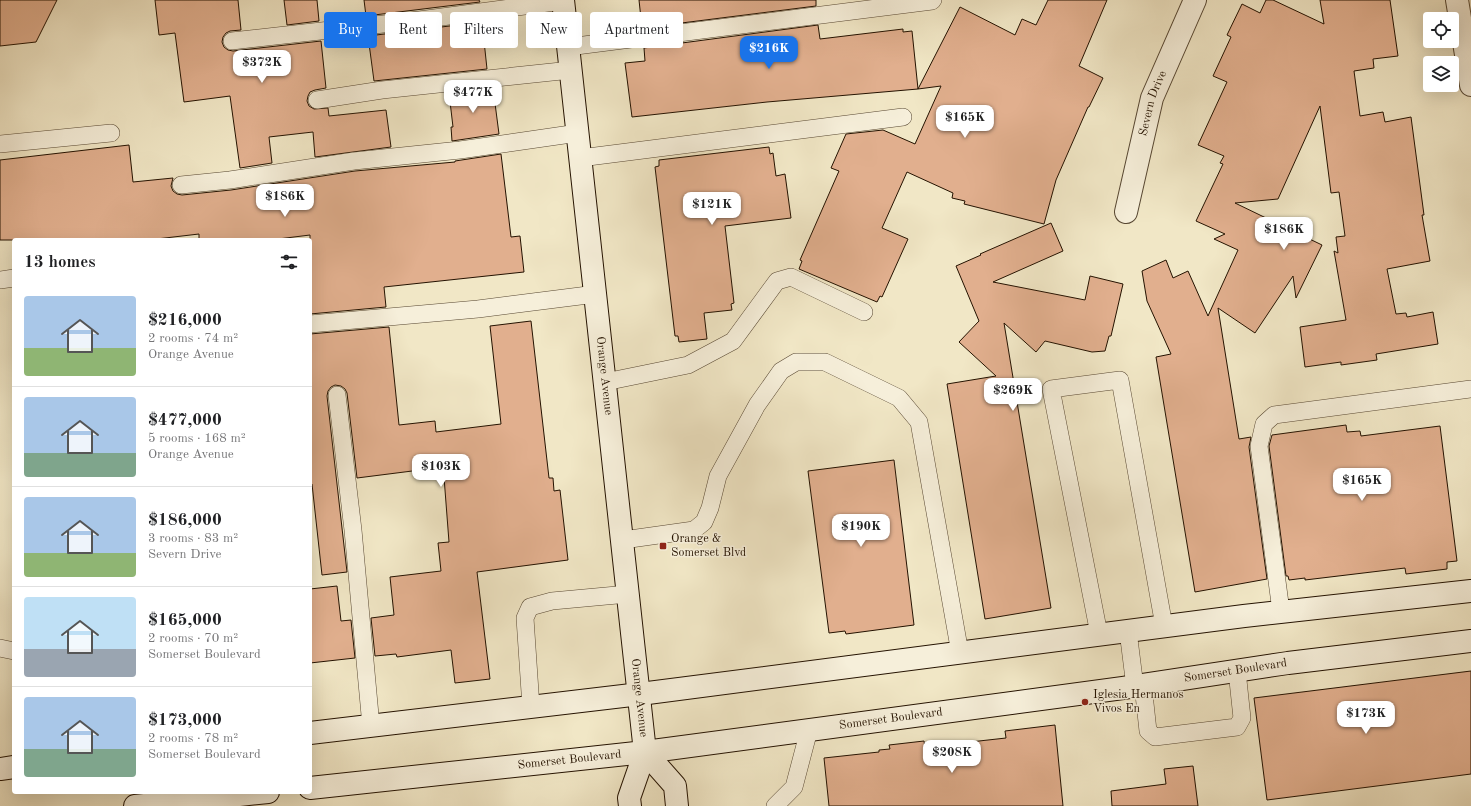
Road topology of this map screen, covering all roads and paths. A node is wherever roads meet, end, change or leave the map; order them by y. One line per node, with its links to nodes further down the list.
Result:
1 (933, 0): 7 (lane)
2 (1195, 0): 18 (main road, Severn Drive)
3 (1457, 0): 10 (main road)
4 (563, 1): 5 (main road, Orange Avenue); 6 (lane)
5 (564, 12)
6 (232, 41)
7 (582, 45)
8 (568, 48): 9 (main road, Orange Avenue)
9 (571, 70): 11 (lane); 14 (main road, Orange Avenue)
10 (1471, 85)
11 (317, 100)
12 (903, 117): 16 (lane)
13 (111, 133): 15 (lane)
14 (578, 133): 16 (main road, Orange Avenue); 17 (lane)
15 (0, 144)
16 (580, 158): 21 (main road, Orange Avenue)
17 (181, 185)
18 (1126, 212)
19 (12, 278): 20 (lane)
20 (0, 280)
21 (596, 294): 23 (lane); 24 (main road, Orange Avenue)
22 (864, 312): 24 (lane)
23 (312, 324)
24 (605, 382): 27 (main road, Orange Avenue)
25 (1471, 389): 30 (lane)
26 (337, 395): 42 (lane)
27 (623, 540): 29 (main road, Orange Avenue); 37 (lane)
28 (1471, 591): 30 (main road)
29 (628, 594): 40 (main road, Orange Avenue); 41 (lane)
30 (1281, 611): 31 (main road)
31 (1164, 626): 32 (main road); 33 (lane)
32 (1128, 631): 33 (main road); 39 (lane)
33 (1099, 634): 37 (main road)
34 (1471, 641): 38 (main road, Somerset Boulevard)
35 (0, 648): 36 (lane)
36 (12, 651)
37 (960, 653): 40 (main road)
38 (1237, 671): 39 (main road, Somerset Boulevard); 39 (lane)
39 (1139, 686): 43 (main road, Somerset Boulevard)
40 (640, 694): 41 (main road); 45 (main road, Orange Avenue)
41 (531, 707): 42 (main road)
42 (371, 726): 44 (main road)
43 (809, 730): 45 (main road, Somerset Boulevard); 53 (lane)
44 (312, 733)
45 (645, 752): 48 (main road, Somerset Boulevard); 51 (main road, Orange Avenue); 52 (main road, Orange Avenue)
46 (12, 767): 47 (main road)
47 (0, 769)
48 (312, 788)
49 (249, 794): 50 (main road)
50 (135, 806)
51 (630, 806)
52 (677, 806)
53 (775, 806)

